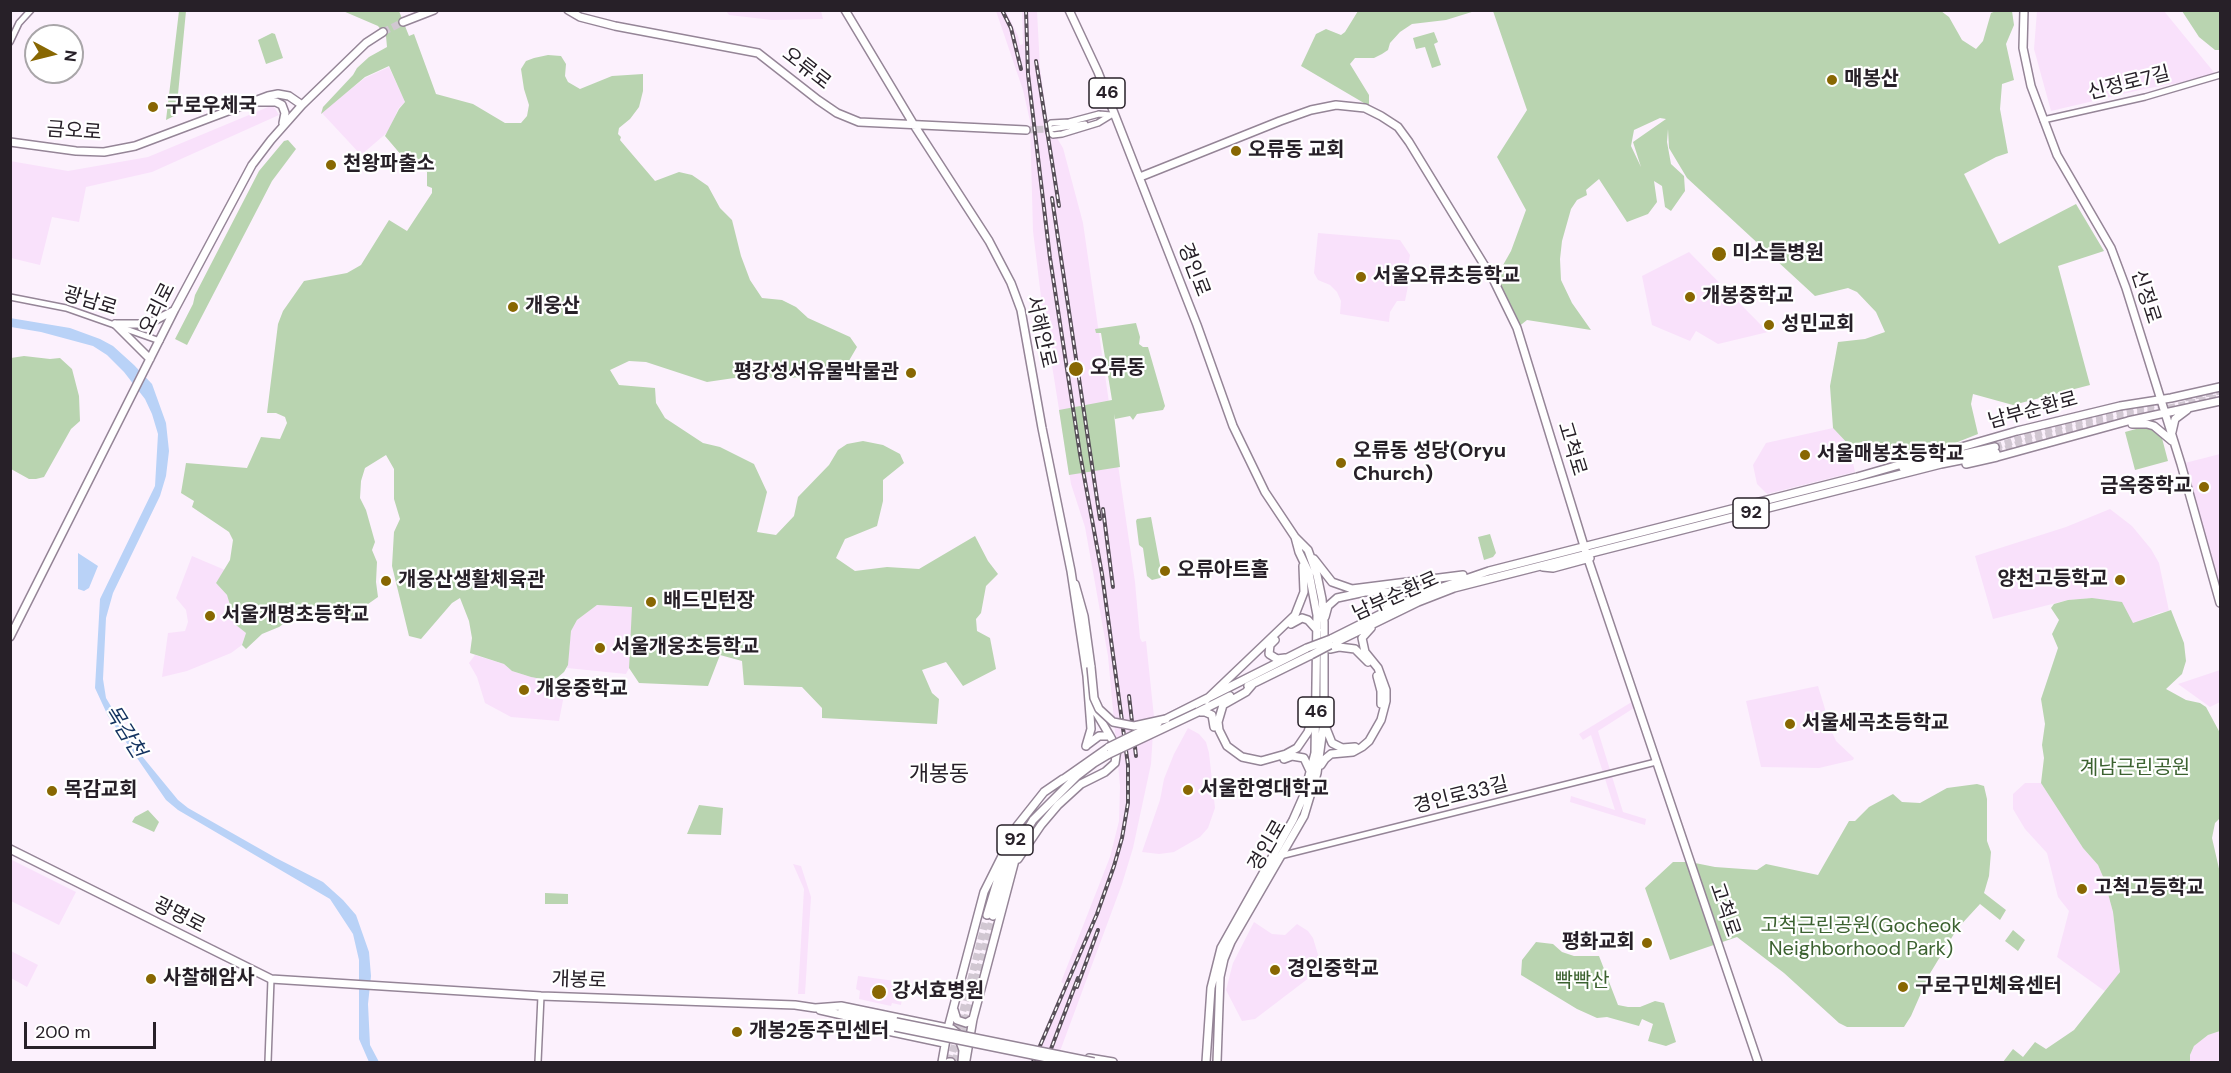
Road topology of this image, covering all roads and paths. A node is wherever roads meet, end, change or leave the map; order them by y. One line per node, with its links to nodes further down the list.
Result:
1 (31, 10): 9 (street)
2 (434, 10): 7 (main road)
3 (568, 10): 15 (main road, 오류로)
4 (845, 10): 15 (main road, 서해안로)
5 (1069, 10): 13 (main road, 경인로 / 46)
6 (2024, 10): 14 (main road, 신정로)
7 (403, 22)
8 (383, 32): 12 (main road, 오리로)
9 (10, 42)
10 (2220, 75): 14 (street, 신정로7길)
11 (252, 101): 12 (main road, 금오로); 16 (main road); 19 (main road, 금오로)
12 (302, 105): 16 (main road, 오리로)
13 (1113, 115): 13 (street); 17 (street); 20 (main road, 경인로 / 46)
14 (2043, 120): 27 (main road, 신정로)
15 (914, 124): 18 (main road, 오류로); 42 (main road, 서해안로)
16 (280, 128): 22 (main road, 오리로)
17 (1051, 129)
18 (1026, 130)
19 (10, 142)
20 (1140, 177): 38 (main road, 경인로 / 46); 40 (main road, 고척로)
21 (10, 297): 23 (street, 광남로)
22 (175, 309): 23 (main road); 24 (main road, 오리로)
23 (115, 324): 24 (street, 광남로); 25 (main road)
24 (160, 341): 25 (main road, 오리로)
25 (150, 359): 48 (main road, 오리로)
26 (2220, 387): 27 (main road, 남부순환로)
27 (2160, 400): 29 (main road, 남부순환로); 31 (main road, 신정로)
28 (2220, 401): 30 (main road, 남부순환로)
29 (2126, 405): 32 (main road); 37 (main road, 남부순환로)
30 (2193, 407): 31 (main road, 남부순환로); 34 (main road)
31 (2164, 413): 32 (main road, 남부순환로); 34 (main road, 신정로)
32 (2128, 421): 33 (main road, 남부순환로)
33 (2115, 426): 35 (main road); 36 (main road, 남부순환로)
34 (2172, 434): 35 (main road, 신정로)
35 (2174, 443): 44 (main road, 신정로)
36 (1916, 472): 37 (main road, 남부순환로 / 92); 40 (main road, 남부순환로 / 92)
37 (1857, 477): 40 (main road, 남부순환로 / 92)
38 (1295, 537): 39 (main road, 경인로 / 46); 41 (main road, 경인로 / 46)
39 (1308, 550): 43 (main road); 46 (main road, 경인로 / 46)
40 (1586, 553): 43 (main road, 남부순환로 / 92); 45 (main road, 남부순환로 / 92); 63 (main road, 고척로)
41 (1303, 559): 47 (main road, 경인로 / 46); 53 (main road)
42 (1071, 571): 54 (main road, 서해안로); 57 (main road, bridge)
43 (1489, 571): 45 (main road, 남부순환로 / 92)
44 (2220, 603)
45 (1384, 615): 46 (main road); 49 (main road, 남부순환로 / 92); 64 (main road)
46 (1324, 622): 58 (main road, 경인로 / 46)
47 (1317, 630): 51 (main road); 55 (main road, 경인로 / 46)
48 (10, 637)
49 (1330, 644): 50 (main road, 남부순환로 / 92, bridge); 58 (main road)
50 (1309, 652): 51 (main road, 남부순환로 / 92); 52 (main road, 남부순환로 / 92)
51 (1291, 657): 53 (main road, 남부순환로 / 92)
52 (1252, 685): 55 (main road); 56 (main road, 남부순환로 / 92)
53 (1206, 700): 56 (main road, 남부순환로 / 92)
54 (1090, 702): 59 (main road); 60 (main road, 서해안로)
55 (1316, 704): 64 (main road, 경인로 / 46)
56 (1197, 708): 57 (main road, 남부순환로 / 92); 62 (main road, 남부순환로 / 92, bridge); 64 (main road)
57 (1166, 719): 62 (main road, 남부순환로 / 92, bridge)
58 (1323, 721): 64 (main road, 경인로 / 46)
59 (1104, 725): 60 (main road); 61 (main road)
60 (1091, 729): 61 (main road, 서해안로)
61 (1110, 736): 70 (main road)
62 (1109, 751): 65 (main road, 남부순환로 / 92); 66 (main road, 남부순환로 / 92)
63 (1656, 762): 68 (street, 경인로33길); 91 (main road, 고척로)
64 (1314, 773): 68 (main road, 경인로 / 46); 69 (main road, 경인로 / 46)
65 (1063, 779): 66 (main road, 남부순환로 / 92); 74 (main road)
66 (1020, 841): 70 (main road)
67 (10, 849): 71 (main road, 광명로)
68 (1282, 856): 69 (street, 경인로33길); 90 (main road, 경인로 / 46)
69 (1272, 858): 89 (main road, 경인로 / 46)
70 (1011, 878): 76 (main road)
71 (271, 979): 72 (main road, 광명로); 81 (street)
72 (343, 985): 73 (main road, 개봉로)
73 (541, 996): 75 (main road, 개봉로); 82 (street)
74 (954, 1004): 76 (main road); 79 (main road)
75 (815, 1008): 77 (main road); 78 (main road, 개봉로); 79 (main road)
76 (973, 1019): 84 (main road)
77 (848, 1020): 78 (main road, 개봉로); 80 (main road)
78 (895, 1025): 85 (main road, 개봉로, bridge); 87 (main road, 개봉로, bridge)
79 (948, 1028): 80 (main road); 84 (main road)
80 (944, 1043): 83 (main road)
81 (268, 1062)
82 (538, 1062)
83 (942, 1062)
84 (964, 1062)
85 (1067, 1062)
86 (1073, 1062): 88 (main road)
87 (1094, 1062)
88 (1113, 1062)
89 (1206, 1062)
90 (1217, 1062)
91 (1758, 1062)

